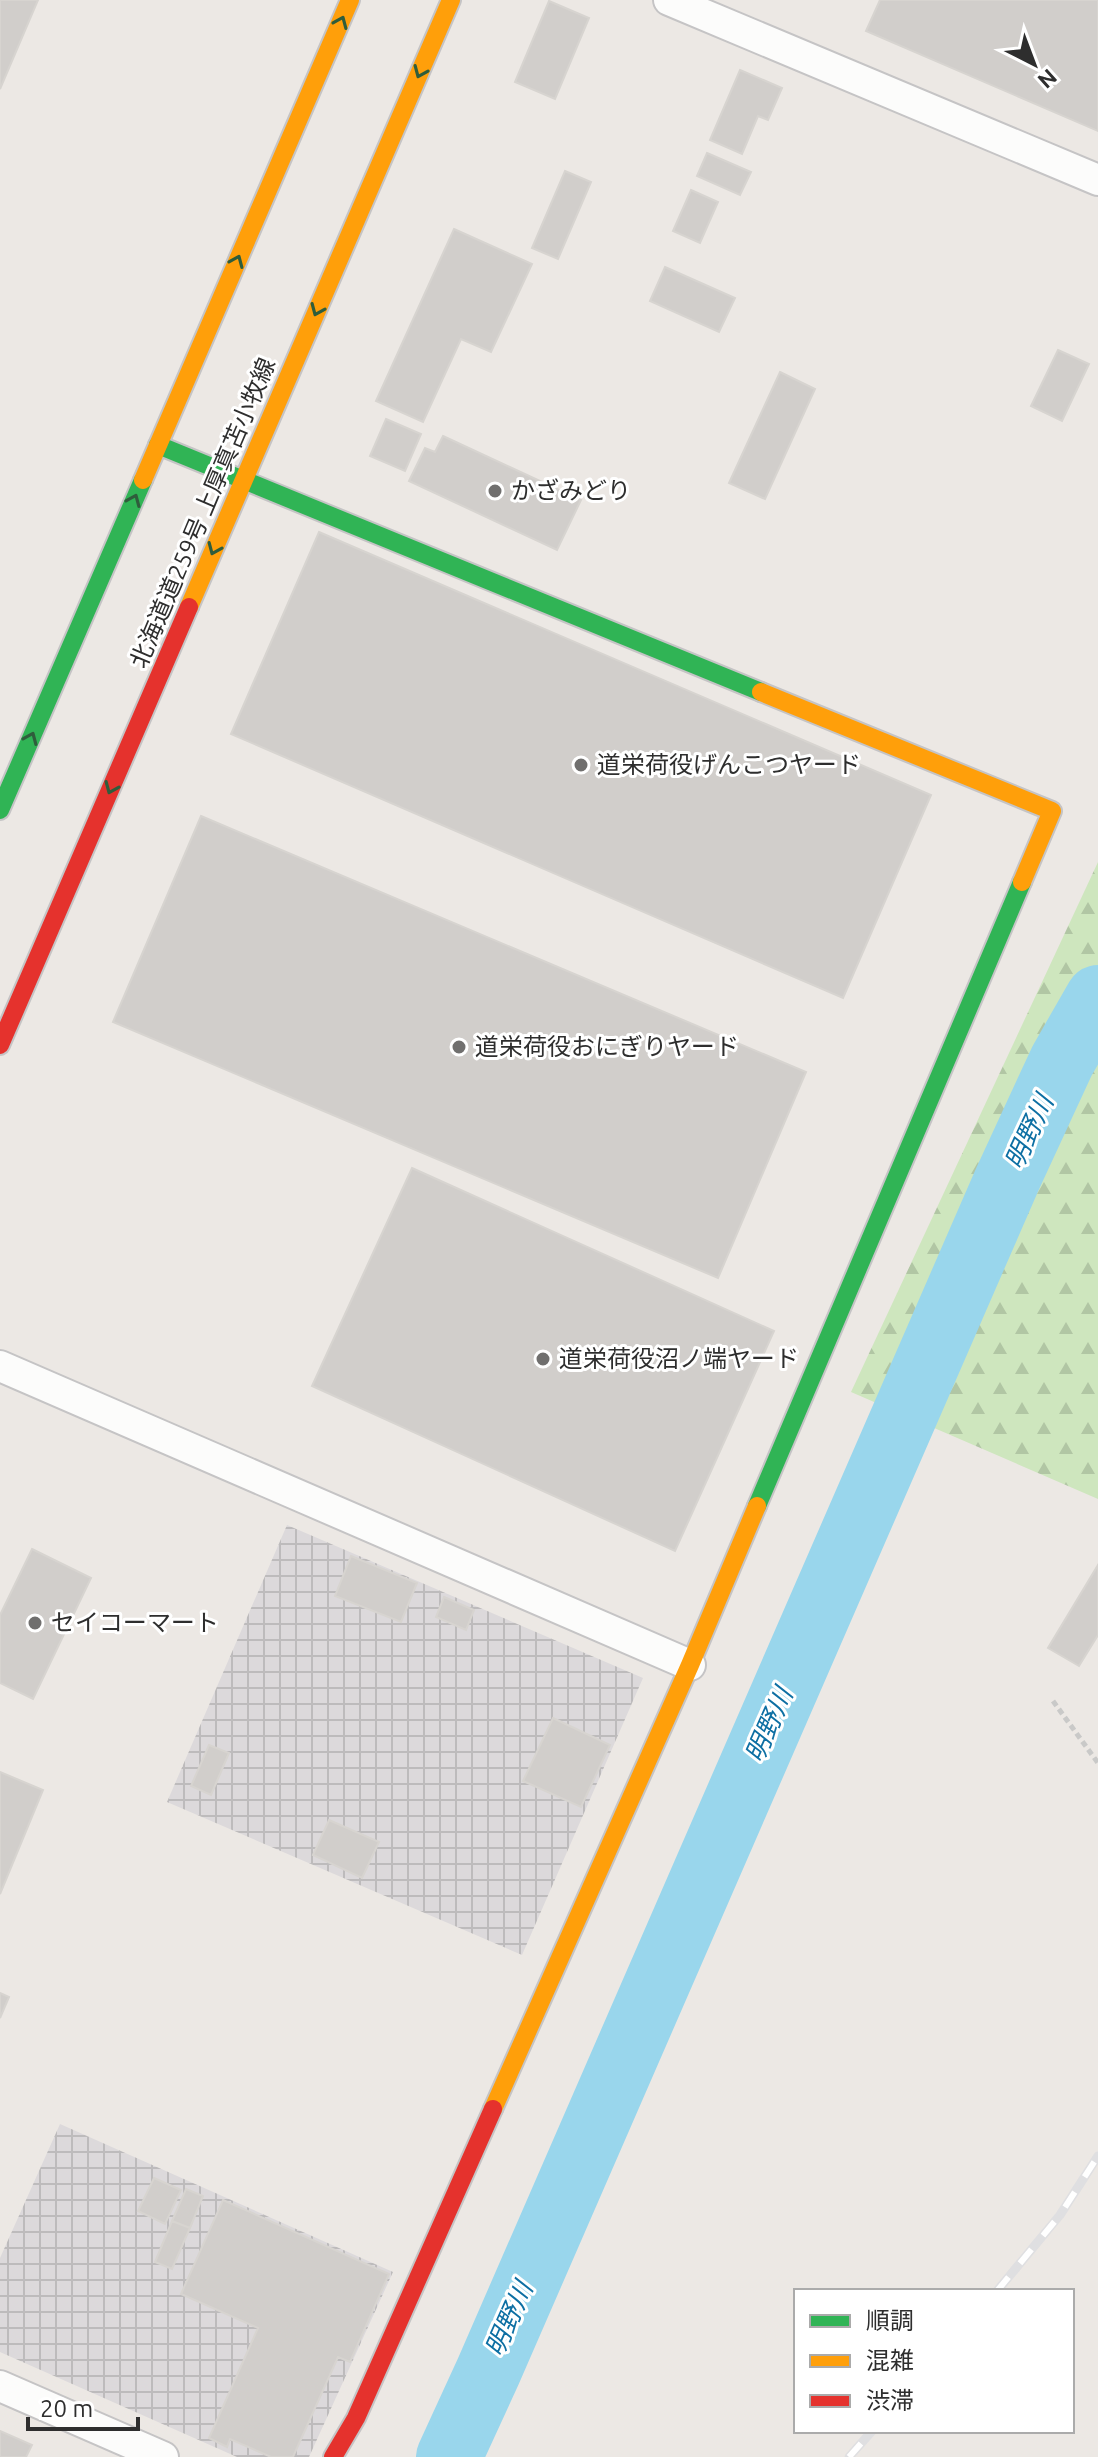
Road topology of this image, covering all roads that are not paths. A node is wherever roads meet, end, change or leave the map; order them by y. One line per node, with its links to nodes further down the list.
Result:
1 (350, 0): 5 (street, one-way to 1)
2 (451, 0): 6 (street, 北海道道259号 上厚真苫小牧線, one-way to 6)
3 (669, 0): 4 (street)
4 (1098, 180)
5 (158, 445): 6 (street); 7 (street, one-way to 5)
6 (243, 480): 8 (street, 北海道道259号 上厚真苫小牧線, one-way to 8); 10 (street)
7 (0, 810)
8 (0, 1045)
9 (0, 1366): 10 (street)
10 (690, 1665): 13 (street)
11 (0, 2386): 12 (street)
12 (163, 2457)
13 (333, 2457)

